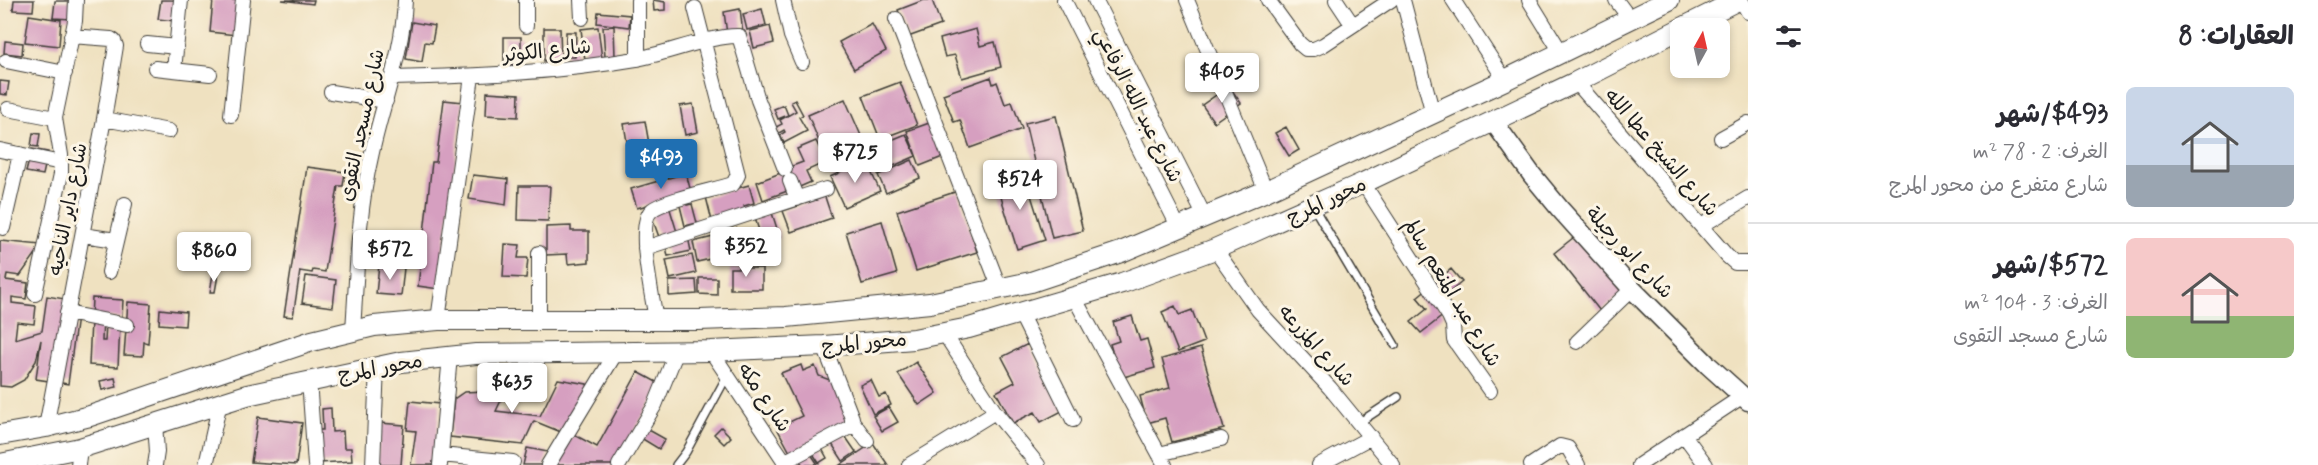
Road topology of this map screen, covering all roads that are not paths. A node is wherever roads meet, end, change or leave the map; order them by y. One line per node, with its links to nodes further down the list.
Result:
1 (76, 0): 30 (street)
2 (181, 0): 33 (street)
3 (243, 0): 50 (street)
4 (405, 0): 43 (street, شارع مسجد التقوى)
5 (526, 0): 28 (street)
6 (580, 0): 23 (street)
7 (638, 0): 35 (street)
8 (783, 0): 37 (street)
9 (1064, 0): 57 (street, شارع عبد الله الرفاعي)
10 (1095, 0): 53 (street, شارع عبد الله الرفاعي)
11 (1187, 0): 64 (street)
12 (1269, 0): 27 (street)
13 (1336, 0): 27 (street)
14 (1391, 0): 27 (street)
15 (1403, 0): 49 (street)
16 (1453, 0): 44 (street)
17 (1529, 0): 34 (street)
18 (1616, 0): 26 (street)
19 (1669, 0): 26 (main road, محور المرج)
20 (1739, 0): 22 (street); 24 (main road, محور المرج)
21 (695, 8): 31 (street)
22 (1748, 12)
23 (582, 18)
24 (1703, 18)
25 (896, 19): 81 (street)
26 (1630, 19): 34 (main road, محور المرج)
27 (1352, 24)
28 (526, 27)
29 (1670, 35): 45 (main road, محور المرج)
30 (72, 36): 40 (street); 52 (street, شارع داير الناحيه)
31 (703, 42): 35 (street, شارع الكوثر); 66 (street, شارع الكوثر); 76 (street)
32 (147, 44): 33 (street)
33 (177, 47): 39 (street)
34 (1561, 52): 44 (main road, محور المرج)
35 (638, 59): 42 (street, شارع الكوثر)
36 (6, 61): 40 (street)
37 (802, 62)
38 (155, 68): 39 (street)
39 (174, 70): 41 (street)
40 (65, 73): 51 (street)
41 (210, 74)
42 (472, 76): 43 (street, شارع الكوثر); 87 (street)
43 (392, 78): 47 (street, شارع مسجد التقوى)
44 (1505, 80): 49 (main road, محور المرج)
45 (1576, 82): 54 (main road, محور المرج); 70 (street, شارع الشيخ عطا الله)
46 (331, 92): 47 (street)
47 (386, 101): 91 (street, شارع مسجد التقوى)
48 (9, 109): 51 (street)
49 (1433, 114): 64 (main road, محور المرج)
50 (231, 116)
51 (55, 118): 61 (street)
52 (104, 119): 56 (street); 74 (street, شارع داير الناحيه)
53 (1157, 121): 57 (street); 69 (street, شارع عبد الله الرفاعي)
54 (1494, 121): 62 (main road, محور المرج); 82 (street, شارع ابو رجيلة)
55 (1748, 123): 58 (street)
56 (169, 131)
57 (1132, 135): 72 (street, شارع عبد الله الرفاعي)
58 (1721, 138)
59 (0, 150): 60 (street)
60 (20, 154): 61 (street); 71 (street)
61 (61, 163): 83 (street)
62 (1363, 183): 68 (main road, محور المرج); 105 (street, شارع عبد المنعم سالم)
63 (826, 189): 66 (street)
64 (1266, 191): 69 (main road, محور المرج)
65 (1748, 198): 70 (street)
66 (797, 199): 76 (street)
67 (125, 204): 75 (street)
68 (1313, 206): 77 (main road, محور المرج); 94 (lane)
69 (1205, 217): 72 (main road, محور المرج)
70 (1701, 226): 79 (street, شارع الشيخ عطا الله)
71 (2, 227): 73 (street)
72 (1179, 228): 81 (main road, محور المرج)
73 (18, 231)
74 (83, 235): 75 (street); 85 (street, شارع داير الناحيه)
75 (116, 240): 80 (street)
76 (645, 248): 89 (street)
77 (1215, 249): 84 (main road, محور المرج); 113 (street, شارع المزرعه)
78 (539, 253): 88 (street)
79 (1748, 263)
80 (109, 272)
81 (1000, 289): 89 (main road, محور المرج)
82 (1632, 289): 93 (street); 107 (street, شارع ابو رجيلة)
83 (36, 294)
84 (1074, 297): 86 (main road, محور المرج); 122 (street)
85 (68, 313): 90 (street); 114 (street, شارع داير الناحيه)
86 (1020, 313): 92 (main road, محور المرج); 110 (street)
87 (438, 320): 88 (main road, محور المرج); 91 (main road, محور المرج)
88 (539, 320): 89 (main road, محور المرج)
89 (656, 320)
90 (127, 325)
91 (353, 330): 100 (main road, محور المرج)
92 (944, 333): 95 (main road, محور المرج); 109 (street)
93 (1576, 342)
94 (1395, 345)
95 (824, 346): 98 (main road, محور المرج); 111 (street)
96 (617, 351): 97 (main road, محور المرج); 99 (main road, محور المرج); 130 (street)
97 (677, 351): 98 (main road, محور المرج); 131 (street)
98 (711, 351): 102 (street, شارع مكه)
99 (450, 356): 101 (main road, محور المرج); 121 (street)
100 (266, 357): 104 (main road); 114 (main road, محور المرج)
101 (377, 366): 103 (main road, محور المرج); 129 (street)
102 (727, 376): 124 (street, شارع مكه); 132 (lane)
103 (309, 380): 104 (main road, محور المرج); 128 (street)
104 (273, 388): 108 (main road, محور المرج)
105 (1490, 391)
106 (1398, 397): 113 (lane)
107 (1746, 399): 116 (street)
108 (220, 402): 112 (main road, محور المرج); 127 (street)
109 (995, 412): 133 (street); 134 (street)
110 (1073, 420)
111 (853, 422): 119 (street); 124 (street)
112 (155, 423): 120 (main road, محور المرج); 126 (street)
113 (1360, 423): 117 (street, شارع المزرعه)
114 (46, 427): 115 (main road, محور المرج)
115 (0, 435)
116 (1684, 435): 139 (street); 140 (street)
117 (1371, 437): 135 (street); 136 (street, شارع المزرعه)
118 (1221, 439): 122 (street)
119 (867, 441)
120 (79, 457): 125 (main road, محور المرج)
121 (440, 460): 123 (street)
122 (1162, 460)
123 (513, 462)
124 (786, 463)
125 (0, 464)
126 (155, 465)
127 (206, 465)
128 (315, 465)
129 (374, 465)
130 (548, 465)
131 (619, 465)
132 (676, 465)
133 (909, 465)
134 (1038, 465)
135 (1318, 465)
136 (1393, 465)
137 (1531, 465): 138 (street)
138 (1578, 465)
139 (1639, 465)
140 (1706, 465)

